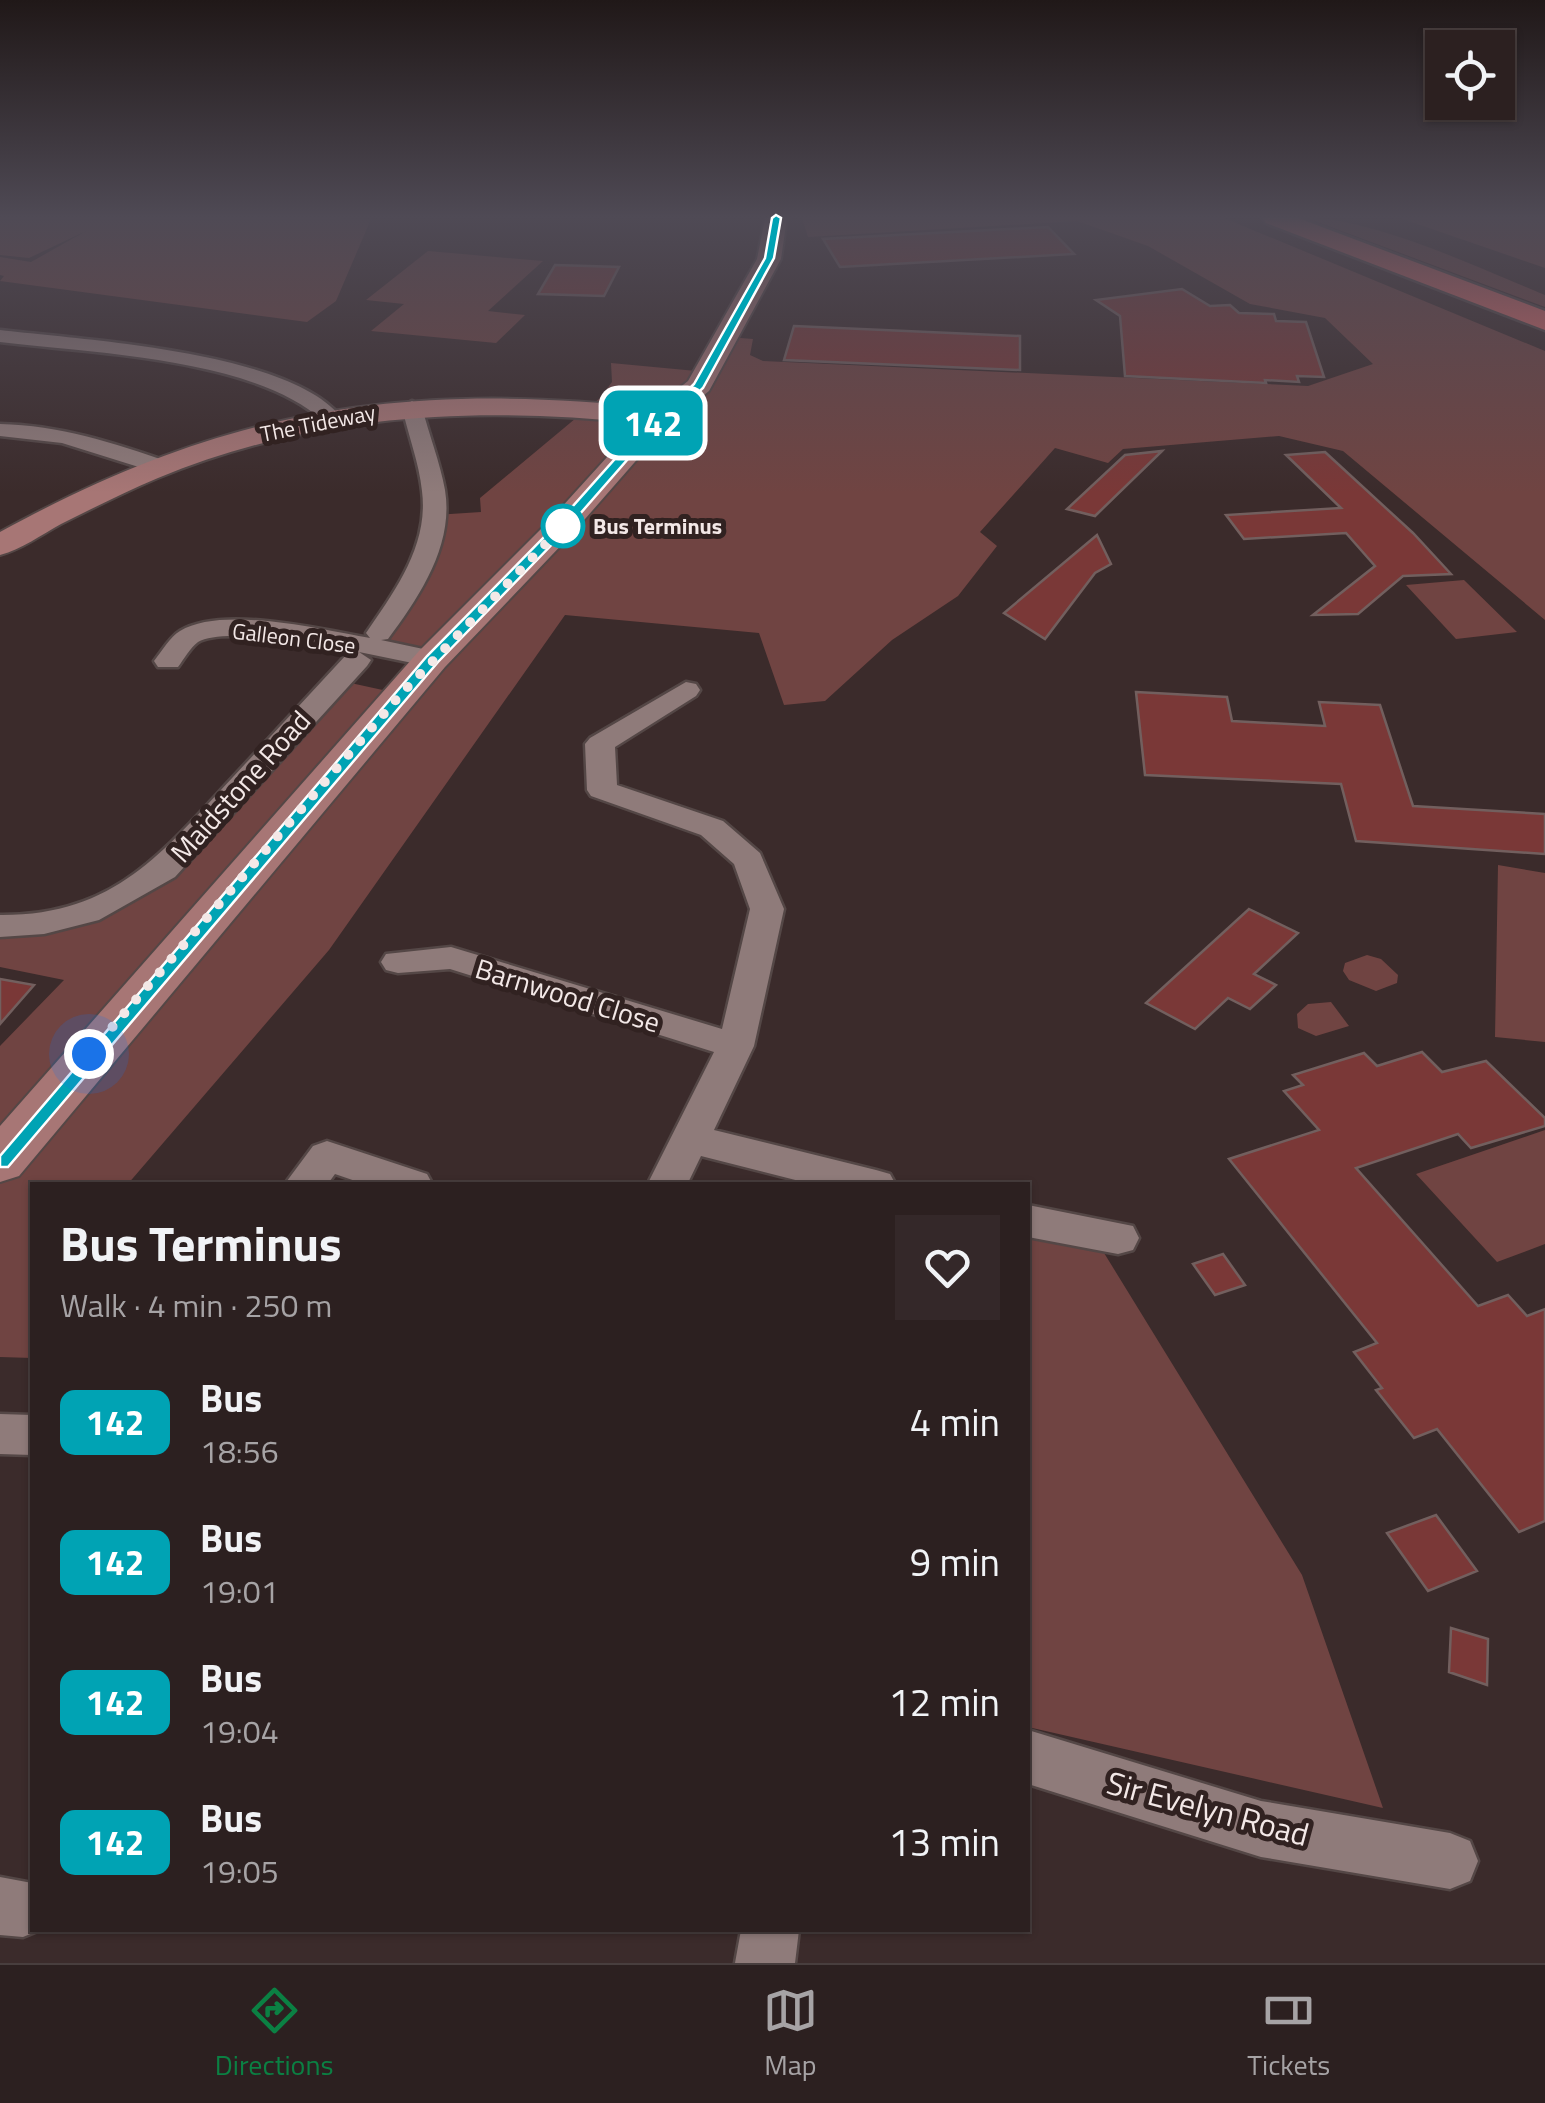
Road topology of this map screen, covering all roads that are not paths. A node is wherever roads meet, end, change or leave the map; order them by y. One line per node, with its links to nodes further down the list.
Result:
1 (741, 310): 7 (main road)
2 (1518, 310): 3 (highway)
3 (1545, 320)
4 (0, 336): 6 (street)
5 (412, 407): 6 (main road, The Tideway); 7 (main road, The Tideway); 11 (street)
6 (330, 417): 9 (main road, The Tideway)
7 (659, 417): 12 (main road)
8 (0, 430): 9 (street)
9 (161, 467): 10 (main road, The Tideway)
10 (0, 545)
11 (379, 633)
12 (432, 659): 14 (street, Galleon Close); 20 (main road)
13 (356, 660): 16 (street, Maidstone Road)
14 (168, 661)
15 (686, 690): 18 (street)
16 (0, 926)
17 (398, 962): 18 (street, Barnwood Close)
18 (736, 1046): 19 (street)
19 (691, 1139): 23 (street); 24 (street)
20 (0, 1162)
21 (306, 1182): 22 (street)
22 (404, 1182)
23 (669, 1182)
24 (864, 1182)
25 (1030, 1221): 26 (street)
26 (1118, 1238)
27 (0, 1434): 28 (street)
28 (30, 1434)
29 (1030, 1758): 30 (street, Sir Evelyn Road)
30 (1450, 1861)
31 (770, 1932): 32 (street)
32 (765, 1963)

